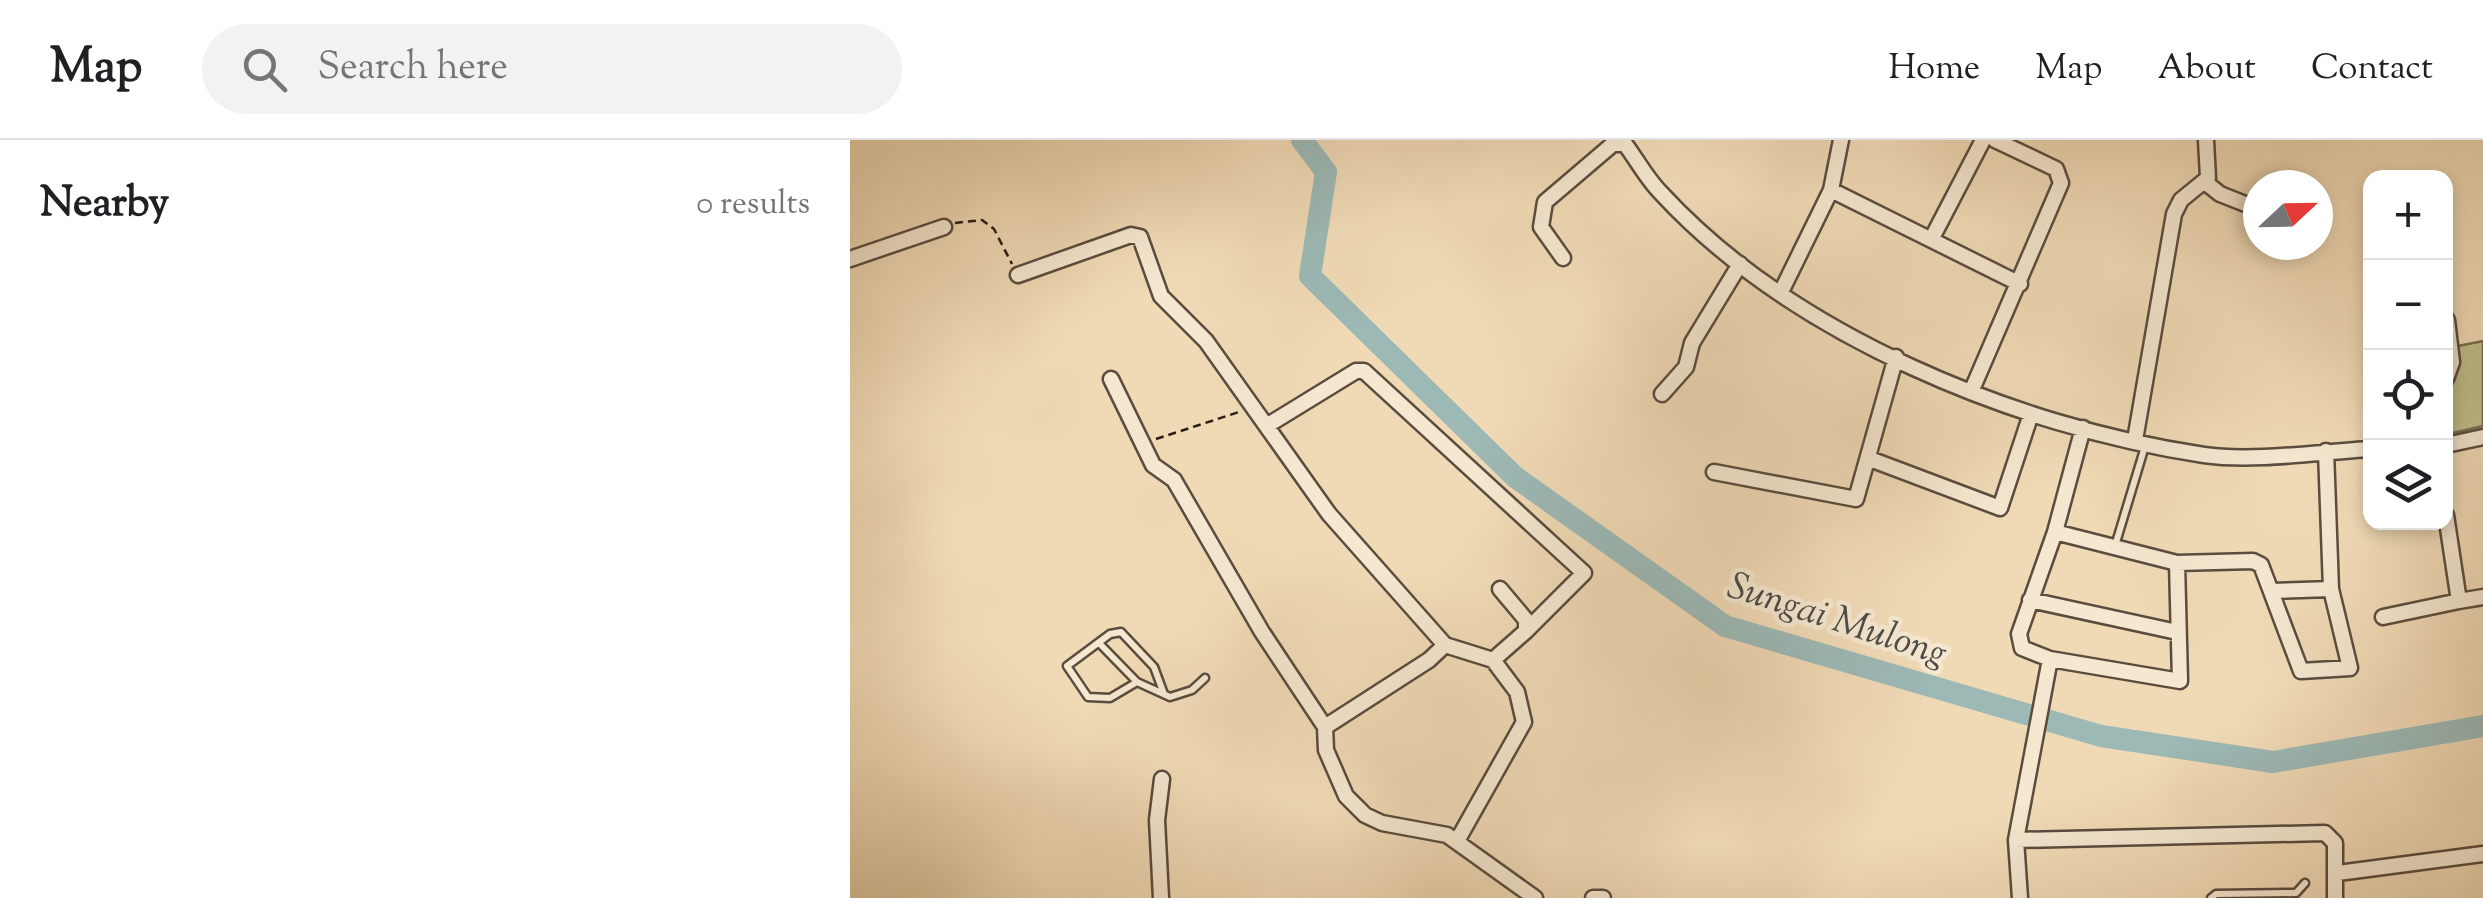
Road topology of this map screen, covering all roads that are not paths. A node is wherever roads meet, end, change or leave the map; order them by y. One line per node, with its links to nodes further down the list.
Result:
1 (1841, 140): 6 (street)
2 (1983, 140): 9 (street)
3 (1994, 140): 14 (street)
4 (2206, 140): 5 (street)
5 (2205, 182): 7 (street); 24 (street)
6 (1832, 190): 9 (street); 15 (street)
7 (2243, 203)
8 (944, 227): 10 (street)
9 (1932, 238): 14 (street)
10 (850, 258)
11 (1563, 258): 12 (street)
12 (1740, 264): 15 (street); 19 (street)
13 (1018, 276): 21 (street)
14 (2020, 284): 18 (street)
15 (1781, 292): 16 (street)
16 (1896, 358): 18 (street); 28 (street)
17 (1111, 379): 50 (street)
18 (1971, 392): 20 (street)
19 (1662, 394)
20 (2032, 414): 22 (street); 28 (street)
21 (1268, 425): 41 (street); 44 (street)
22 (2083, 428): 24 (street); 31 (street)
23 (2483, 437): 25 (street)
24 (2140, 441): 27 (street); 32 (lane)
25 (2453, 443)
26 (2363, 449): 27 (street)
27 (2326, 451): 35 (street)
28 (1870, 459): 29 (street)
29 (1714, 472)
30 (2448, 530): 39 (street)
31 (2055, 532): 32 (street); 38 (street)
32 (2115, 547): 33 (street)
33 (2177, 563): 36 (street); 42 (street)
34 (1500, 589): 41 (street)
35 (2330, 589): 36 (street); 36 (street)
36 (2271, 591)
37 (2483, 597): 39 (street)
38 (2030, 600): 42 (street); 46 (street)
39 (2459, 601): 40 (street)
40 (2383, 617)
41 (1526, 631): 45 (street)
42 (2177, 632): 46 (street)
43 (1099, 643): 48 (lane); 48 (lane); 49 (lane)
44 (1444, 645): 45 (street); 50 (street)
45 (1493, 660): 53 (street)
46 (2049, 665): 52 (street)
47 (1205, 678): 49 (lane)
48 (1137, 682): 49 (lane)
49 (1164, 694)
50 (1325, 726): 53 (street)
51 (1162, 780): 57 (street)
52 (2016, 840): 55 (street); 61 (street)
53 (1457, 841): 58 (street)
54 (2483, 854): 55 (street)
55 (2338, 873): 63 (street)
56 (2305, 883): 62 (lane)
57 (1161, 898)
58 (1536, 898)
59 (1593, 898): 60 (street)
60 (1603, 898)
61 (2020, 898)
62 (2211, 898)
63 (2335, 898)

